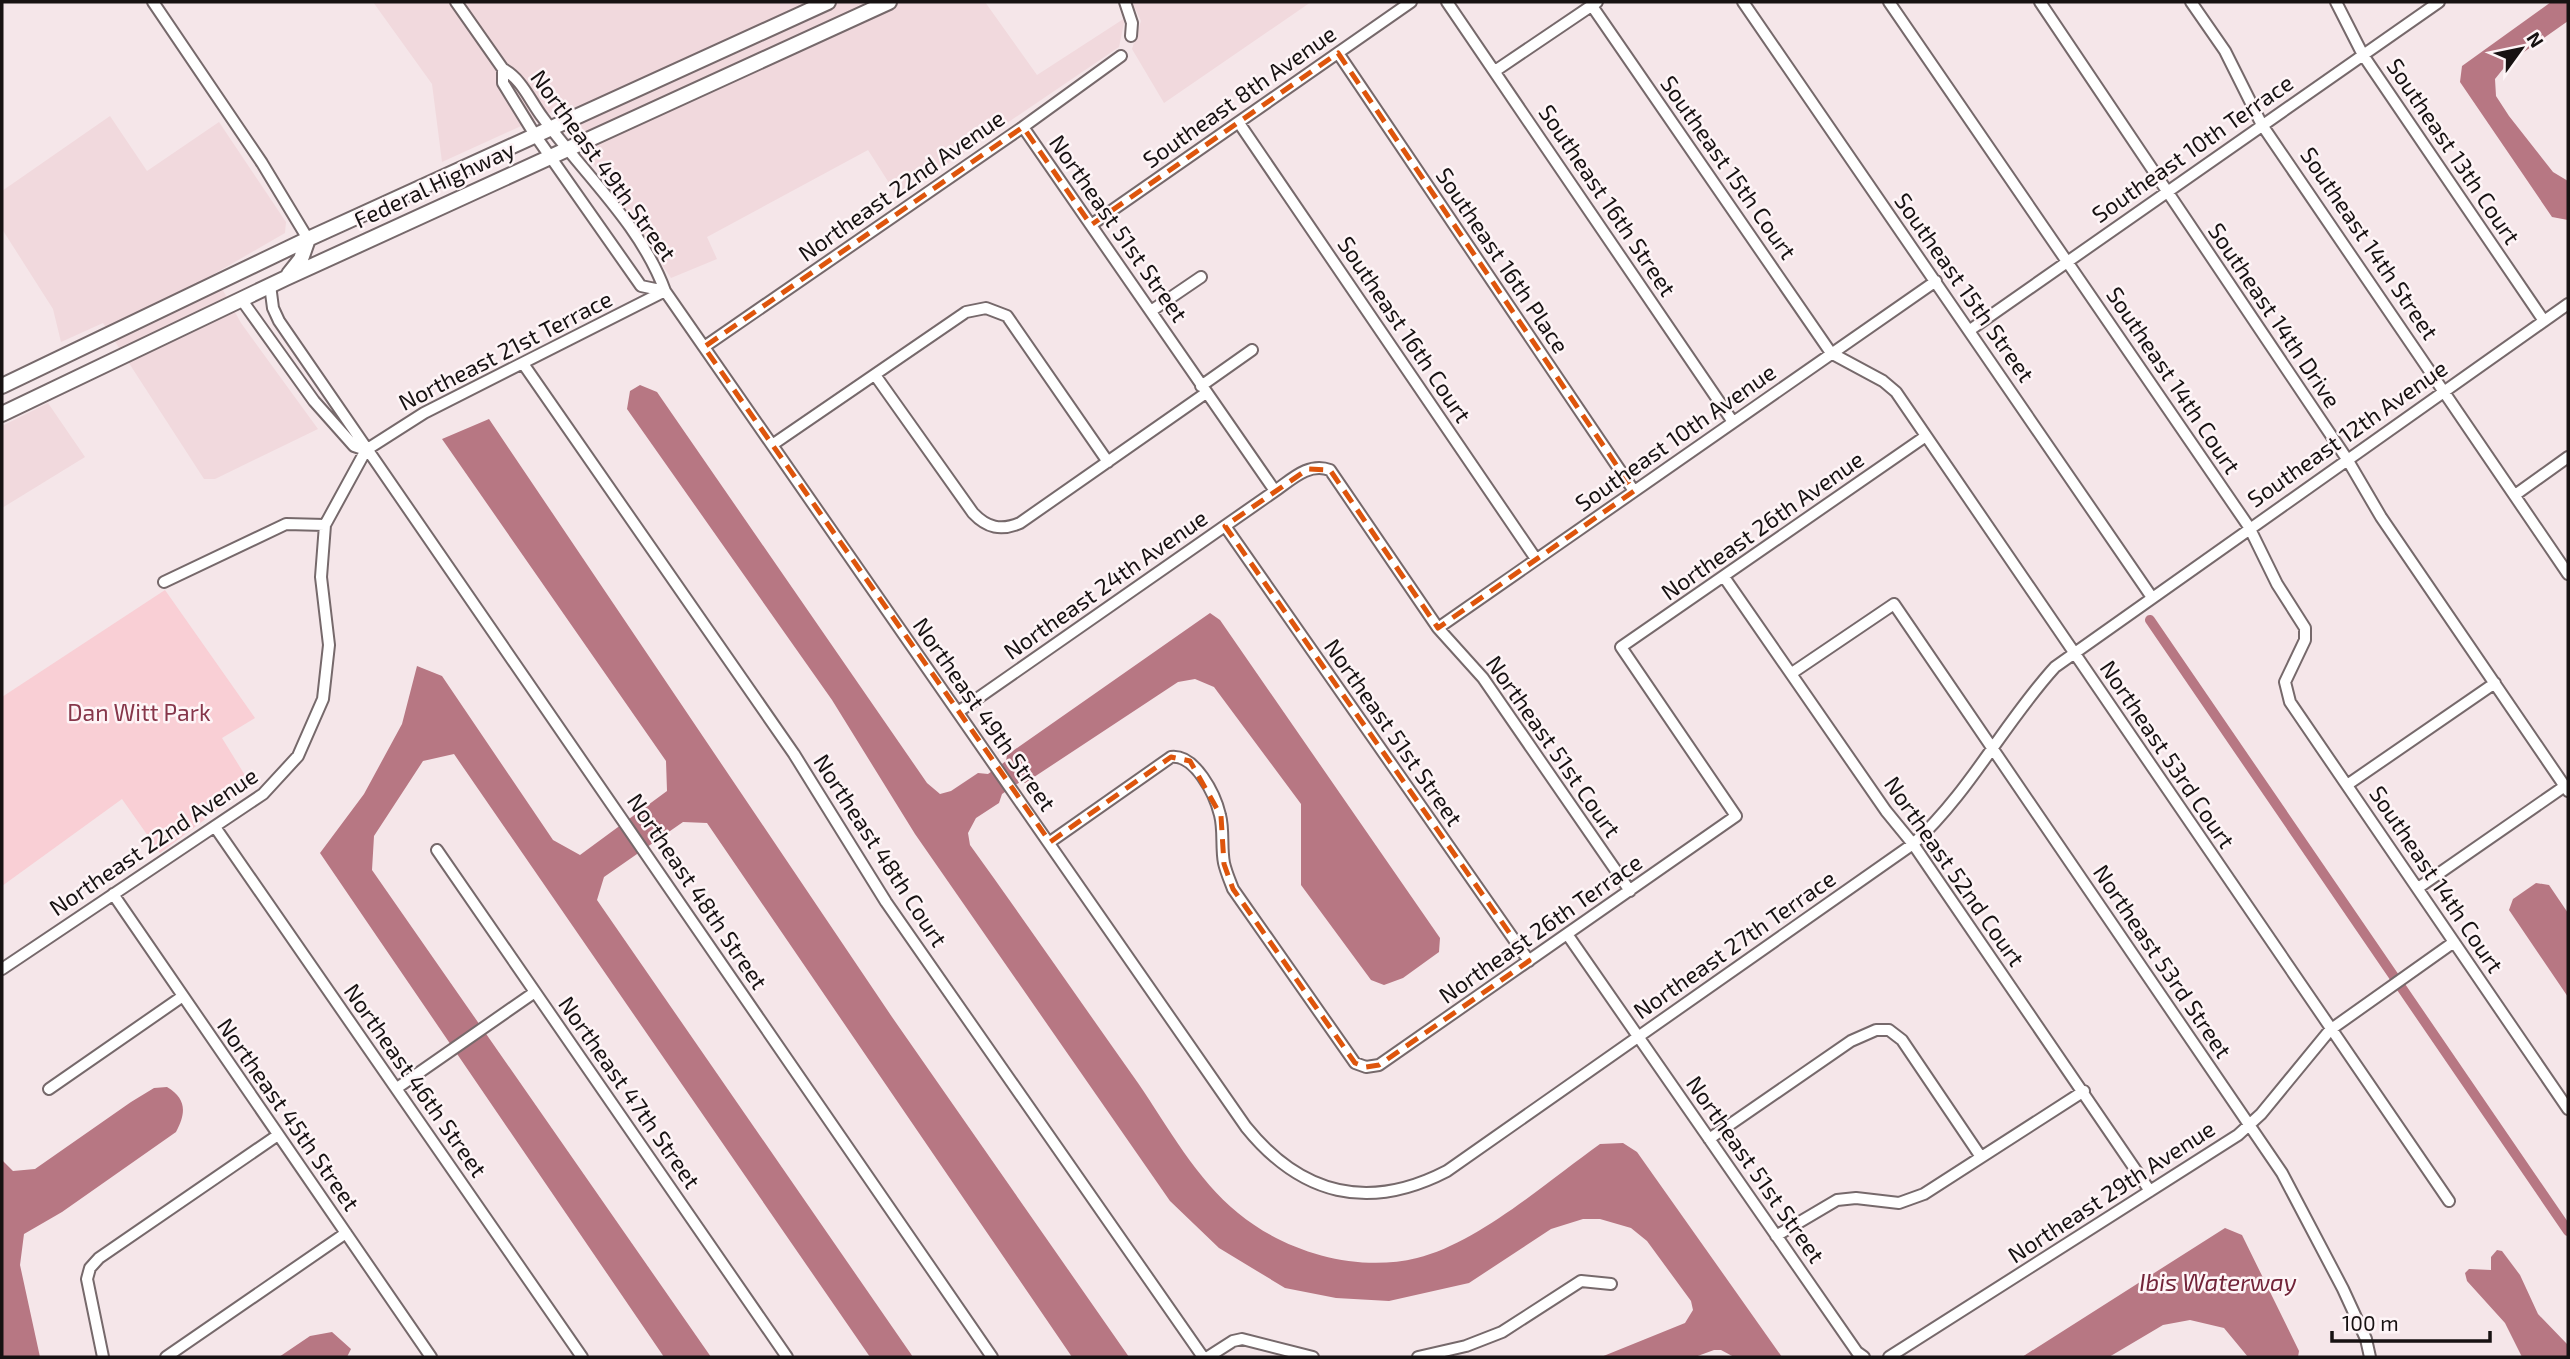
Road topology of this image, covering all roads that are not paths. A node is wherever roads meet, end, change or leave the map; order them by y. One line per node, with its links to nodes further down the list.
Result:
1 (456, 2): 21 (street, Northeast 49th Street)
2 (828, 2): 26 (main road, Federal Highway)
3 (873, 2): 16 (main road)
4 (889, 2): 16 (main road, Federal Highway)
5 (1125, 2): 17 (street)
6 (1411, 2): 18 (street, Southeast 8th Avenue)
7 (1447, 2): 22 (street, Southeast 16th Street)
8 (1743, 2): 36 (street, Southeast 15th Street)
9 (1889, 2): 33 (street, Southeast 14th Court)
10 (2040, 2): 30 (street, Southeast 14th Drive)
11 (2191, 2): 24 (street, Southeast 14th Street)
12 (2336, 2): 19 (street, Southeast 13th Court)
13 (2440, 2): 19 (street, Southeast 10th Terrace)
14 (158, 4): 32 (street)
15 (1594, 4): 22 (street); 46 (street, Southeast 15th Court)
16 (858, 16): 28 (main road, Federal Highway)
17 (1131, 36)
18 (1338, 53): 23 (street, Southeast 8th Avenue); 61 (street, Southeast 16th Place)
19 (2364, 55): 24 (street, Southeast 10th Terrace); 42 (street, Southeast 13th Court)
20 (1121, 56): 25 (street, Northeast 22nd Avenue)
21 (503, 69): 26 (street, Northeast 49th Street); 27 (street, Northeast 49th Street)
22 (1495, 71): 53 (street, Southeast 16th Street)
23 (1239, 123): 31 (street, Southeast 8th Avenue); 66 (street, Southeast 16th Court)
24 (2262, 125): 30 (street, Southeast 10th Terrace); 51 (street, Southeast 14th Street)
25 (1023, 127): 31 (street, Northeast 51st Street); 44 (street, Northeast 22nd Avenue)
26 (551, 128): 27 (main road, Federal Highway); 28 (street, Northeast 49th Street)
27 (535, 135): 29 (street, Northeast 49th Street); 32 (main road, Federal Highway)
28 (567, 148): 29 (main road, Federal Highway); 38 (street, Northeast 49th Street)
29 (549, 156): 35 (main road, Federal Highway); 38 (street, Northeast 49th Street)
30 (2166, 192): 33 (street, Southeast 10th Terrace); 58 (street, Southeast 14th Drive)
31 (1091, 225): 41 (street, Northeast 51st Street)
32 (308, 239): 35 (main road); 49 (main road, Federal Highway)
33 (2067, 262): 43 (street, Southeast 10th Terrace); 65 (street, Southeast 14th Court)
34 (1201, 277): 41 (street)
35 (286, 278): 37 (main road, Federal Highway)
36 (1936, 281): 43 (street, Southeast 15th Street); 46 (street, Southeast 10th Avenue)
37 (270, 285): 39 (main road, Federal Highway); 56 (street, Northeast 48th Street)
38 (665, 291): 44 (street, Northeast 49th Street); 47 (street, Northeast 21st Terrace)
39 (241, 299): 52 (main road, Federal Highway); 56 (street, Northeast 48th Street)
40 (2568, 304): 42 (street, Southeast 12th Avenue)
41 (1151, 311): 50 (street, Northeast 51st Street)
42 (2544, 321): 51 (street, Southeast 12th Avenue)
43 (1970, 330): 70 (street, Southeast 15th Street)
44 (704, 347): 55 (street, Northeast 49th Street)
45 (1252, 350): 50 (street)
46 (1831, 353): 53 (street, Southeast 10th Avenue); 54 (street, Northeast 53rd Court)
47 (524, 365): 56 (street, Northeast 21st Terrace); 115 (street, Northeast 48th Court)
48 (875, 375): 55 (street); 59 (street); 59 (street)
49 (2, 386)
50 (1204, 389): 59 (street); 60 (street, Northeast 51st Street)
51 (2445, 390): 58 (street, Southeast 12th Avenue); 62 (street, Southeast 14th Street)
52 (2, 414)
53 (1732, 422): 61 (street, Southeast 10th Avenue)
54 (1926, 436): 68 (street, Northeast 26th Avenue); 72 (street, Northeast 53rd Court)
55 (772, 445): 75 (street, Northeast 49th Street)
56 (366, 450): 63 (street, Northeast 22nd Avenue); 114 (street, Northeast 48th Street)
57 (2568, 457): 62 (street)
58 (2347, 459): 65 (street, Southeast 12th Avenue); 74 (street, Southeast 14th Drive)
59 (1108, 462)
60 (1275, 491): 64 (street, Northeast 24th Avenue); 71 (street, Northeast 24th Avenue)
61 (1634, 491): 66 (street, Southeast 10th Avenue)
62 (2515, 495): 67 (street, Southeast 14th Street)
63 (325, 526): 69 (street); 80 (street, Northeast 22nd Avenue)
64 (1225, 526): 75 (street, Northeast 24th Avenue); 89 (street, Northeast 51st Street)
65 (2249, 527): 70 (street, Southeast 12th Avenue); 77 (street, Southeast 14th Court)
66 (1536, 559): 71 (street, Southeast 10th Avenue)
67 (2568, 574)
68 (1724, 577): 73 (street, Northeast 52nd Court); 79 (street, Northeast 26th Avenue)
69 (164, 582)
70 (2151, 596): 72 (street, Northeast 27th Terrace)
71 (1438, 628): 85 (street, Northeast 51st Court)
72 (2074, 652): 76 (street, Northeast 27th Terrace); 93 (street, Northeast 53rd Court)
73 (1792, 673): 76 (street, Northeast 53rd Street); 82 (street, Northeast 52nd Court)
74 (2495, 683): 77 (street); 78 (street, Southeast 14th Drive)
75 (958, 712): 81 (street, Northeast 49th Street)
76 (1993, 748): 82 (street, Northeast 27th Terrace); 99 (street, Northeast 53rd Street)
77 (2347, 785): 84 (street, Southeast 14th Court)
78 (2567, 789): 84 (street)
79 (1736, 816): 85 (street, Northeast 26th Terrace)
80 (215, 827): 86 (street, Northeast 22nd Avenue); 95 (street, Northeast 46th Street)
81 (1050, 842): 89 (street, Northeast 26th Terrace); 103 (street, Northeast 49th Street)
82 (1913, 844): 94 (street, Northeast 27th Terrace); 97 (street, Northeast 52nd Court)
83 (437, 850): 91 (street, Northeast 47th Street)
84 (2418, 888): 88 (street, Southeast 14th Court)
85 (1629, 891): 87 (street, Northeast 26th Terrace)
86 (113, 894): 90 (street, Northeast 22nd Avenue); 92 (street, Northeast 45th Street)
87 (1567, 934): 89 (street, Northeast 26th Terrace); 94 (street, Northeast 51st Street)
88 (2454, 942): 93 (street, Northeast 29th Avenue); 98 (street, Southeast 14th Court)
89 (1528, 961)
90 (2, 969)
91 (535, 992): 95 (street); 113 (street, Northeast 47th Street)
92 (183, 996): 96 (street); 100 (street, Northeast 45th Street)
93 (2330, 1030): 99 (street, Northeast 29th Avenue); 105 (street, Northeast 53rd Court)
94 (1638, 1036): 101 (street, Northeast 51st Street); 103 (street, Northeast 27th Terrace)
95 (397, 1088): 112 (street, Northeast 46th Street)
96 (49, 1089)
97 (2084, 1091): 102 (street); 104 (street, Northeast 52nd Court)
98 (2568, 1109)
99 (2251, 1125): 104 (street, Northeast 29th Avenue); 120 (street, Northeast 53rd Street)
100 (278, 1135): 106 (street, Northeast 45th Street); 109 (street)
101 (1709, 1139): 102 (street); 107 (street, Northeast 51st Street)
102 (1981, 1157): 107 (street)
103 (1274, 1158)
104 (2150, 1191): 119 (street, Northeast 29th Avenue)
105 (2449, 1201)
106 (346, 1233): 110 (street); 111 (street, Northeast 45th Street)
107 (1776, 1236): 118 (street, Northeast 51st Street)
108 (1611, 1284): 117 (street)
109 (103, 1357)
110 (166, 1357)
111 (431, 1357)
112 (582, 1357)
113 (788, 1357)
114 (992, 1357)
115 (1206, 1357): 116 (street)
116 (1313, 1357)
117 (1418, 1357)
118 (1864, 1357)
119 (1889, 1357)
120 (2370, 1357)

